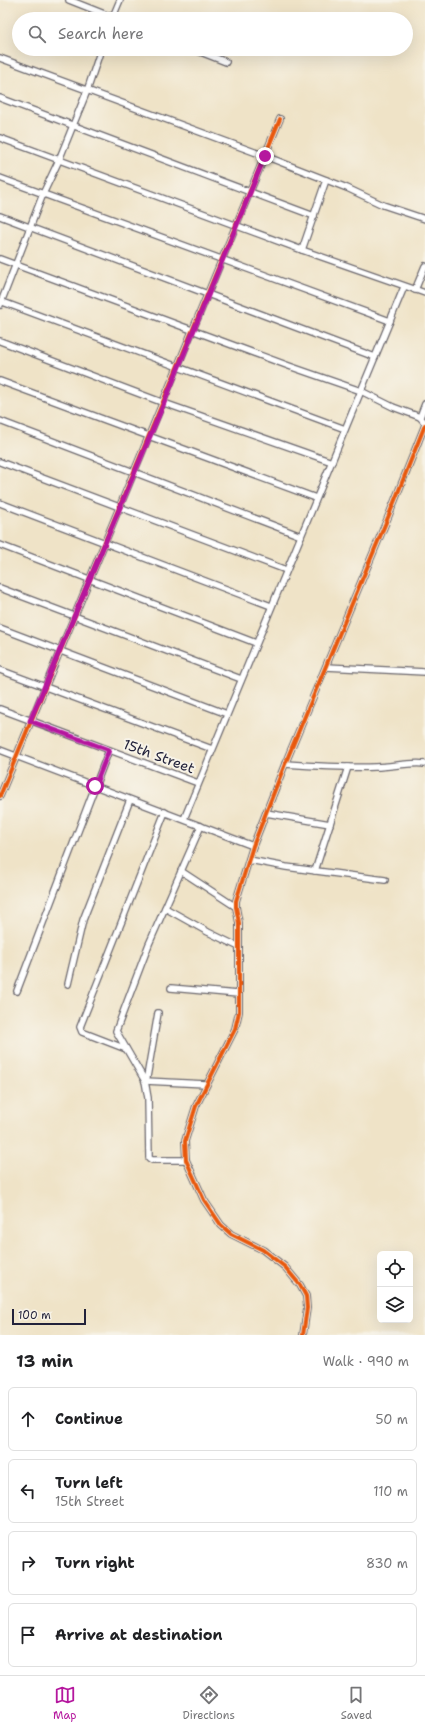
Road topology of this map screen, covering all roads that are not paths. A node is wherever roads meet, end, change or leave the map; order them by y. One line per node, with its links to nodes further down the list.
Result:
1 (69, 0): 3 (street)
2 (120, 0): 4 (street)
3 (99, 12)
4 (116, 12)
5 (98, 56): 9 (street)
6 (211, 56): 8 (street)
7 (0, 58): 9 (street)
8 (226, 62)
9 (86, 91): 12 (street); 14 (street)
10 (0, 98): 12 (street)
11 (280, 119): 14 (street)
12 (73, 125): 15 (street); 18 (street)
13 (0, 138): 15 (street)
14 (265, 156): 17 (street); 18 (street)
15 (59, 160): 19 (street); 23 (street)
16 (0, 178): 19 (street)
17 (326, 180): 21 (street); 22 (street)
18 (250, 192): 21 (street); 23 (street)
19 (43, 194): 24 (street); 27 (street)
20 (0, 216): 24 (street)
21 (314, 216): 25 (street)
22 (425, 218)
23 (237, 226): 25 (street); 27 (street)
24 (31, 228): 28 (street); 33 (street)
25 (302, 250): 30 (street)
26 (0, 259): 28 (street)
27 (222, 259): 33 (street); 35 (street)
28 (16, 265): 34 (street); 36 (street)
29 (425, 266): 31 (street)
30 (404, 287): 31 (street); 35 (street)
31 (415, 290): 32 (street)
32 (425, 293)
33 (208, 294): 36 (street); 38 (street)
34 (1, 302): 39 (street)
35 (390, 321): 38 (street)
36 (193, 330): 39 (street); 41 (street)
37 (0, 341): 42 (street)
38 (375, 357): 41 (street)
39 (178, 367): 42 (street); 47 (street)
40 (0, 381): 48 (street)
41 (361, 391): 44 (street); 47 (street)
42 (164, 403): 48 (street); 50 (street)
43 (425, 404): 44 (street)
44 (420, 417): 46 (street)
45 (0, 421): 51 (street)
46 (425, 424): 66 (street)
47 (345, 429): 50 (street)
48 (149, 438): 51 (street); 52 (street)
49 (0, 462): 54 (street)
50 (332, 462): 52 (street)
51 (134, 472): 54 (street); 55 (street)
52 (316, 498): 55 (street)
53 (0, 502): 56 (street)
54 (119, 508): 56 (street); 58 (street)
55 (301, 536): 58 (street)
56 (105, 542): 59 (street); 61 (street)
57 (0, 545): 59 (street)
58 (286, 570): 61 (street)
59 (90, 580): 62 (street); 64 (street)
60 (0, 588): 62 (street)
61 (272, 606): 64 (street)
62 (74, 616): 65 (street); 69 (street)
63 (0, 628): 65 (street)
64 (256, 643): 69 (street)
65 (60, 651): 70 (street); 72 (street)
66 (326, 667): 68 (street); 78 (street)
67 (0, 670): 70 (street)
68 (425, 672)
69 (241, 679): 72 (street)
70 (45, 686): 73 (street); 74 (street)
71 (0, 709): 73 (street, 15th Street)
72 (227, 714): 74 (street)
73 (30, 721): 76 (street, 15th Street); 77 (street)
74 (212, 749): 81 (street)
75 (0, 750): 77 (street)
76 (109, 750): 81 (street, 15th Street); 82 (street)
77 (16, 756): 82 (street); 83 (street)
78 (285, 764): 80 (street); 86 (street)
79 (425, 764): 80 (street)
80 (348, 767): 88 (street)
81 (198, 783): 87 (street)
82 (95, 786): 84 (street); 100 (street)
83 (0, 794)
84 (130, 800): 85 (street); 98 (street)
85 (165, 812): 87 (street); 103 (street)
86 (266, 813): 88 (street); 90 (street)
87 (184, 819): 89 (street)
88 (330, 824): 93 (street)
89 (200, 826): 90 (street); 92 (street)
90 (253, 846): 91 (street)
91 (249, 860): 93 (street); 96 (street)
92 (181, 871): 95 (street); 96 (street)
93 (315, 871): 94 (street)
94 (385, 880)
95 (165, 908): 97 (street); 103 (street)
96 (236, 908): 97 (street)
97 (239, 948): 101 (street)
98 (68, 984)
99 (171, 988): 101 (street)
100 (17, 991)
101 (238, 994): 105 (street)
102 (158, 1013): 104 (street)
103 (126, 1049): 104 (street)
104 (145, 1081): 105 (street); 106 (street)
105 (206, 1084): 106 (street)
106 (186, 1160): 107 (street)
107 (303, 1335)

